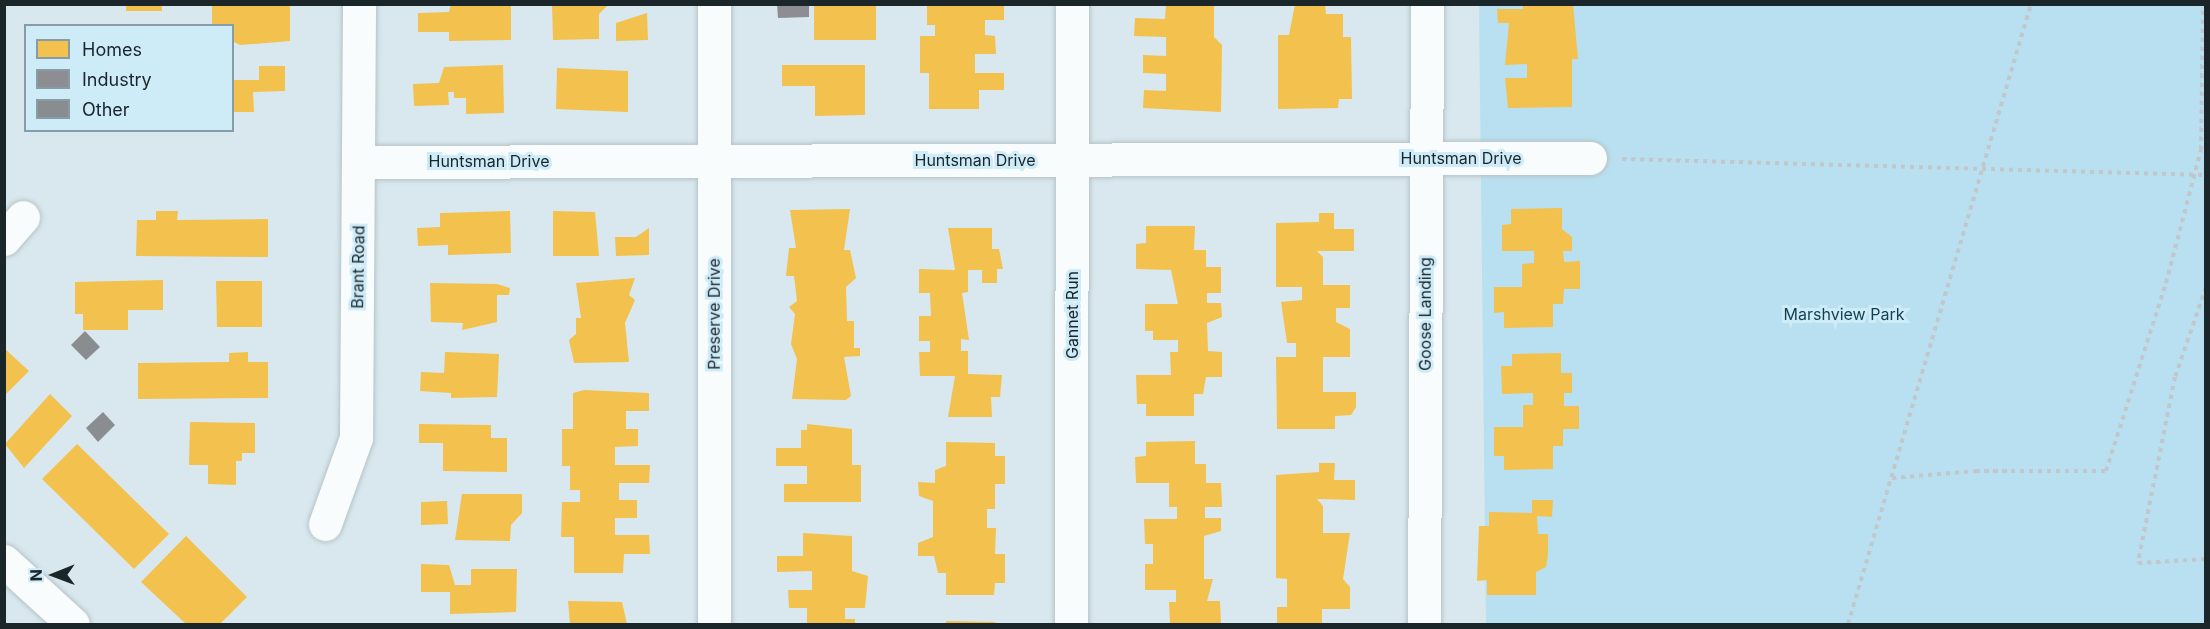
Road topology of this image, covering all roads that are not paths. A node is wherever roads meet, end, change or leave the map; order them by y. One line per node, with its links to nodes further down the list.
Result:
1 (360, 4): 9 (street, Brant Road)
2 (714, 4): 7 (street, Preserve Drive)
3 (1072, 4): 8 (street, Gannet Run)
4 (1427, 4): 5 (street, Goose Landing)
5 (1426, 158): 6 (street, Huntsman Drive); 8 (street, Huntsman Drive); 15 (street, Goose Landing)
6 (1590, 158)
7 (713, 159): 8 (street, Huntsman Drive); 9 (street, Huntsman Drive); 13 (street, Preserve Drive)
8 (1072, 160): 14 (street, Gannet Run)
9 (360, 162): 10 (street, Brant Road)
10 (325, 524)
11 (4, 561): 12 (street)
12 (74, 624)
13 (714, 624)
14 (1071, 624)
15 (1424, 624)

